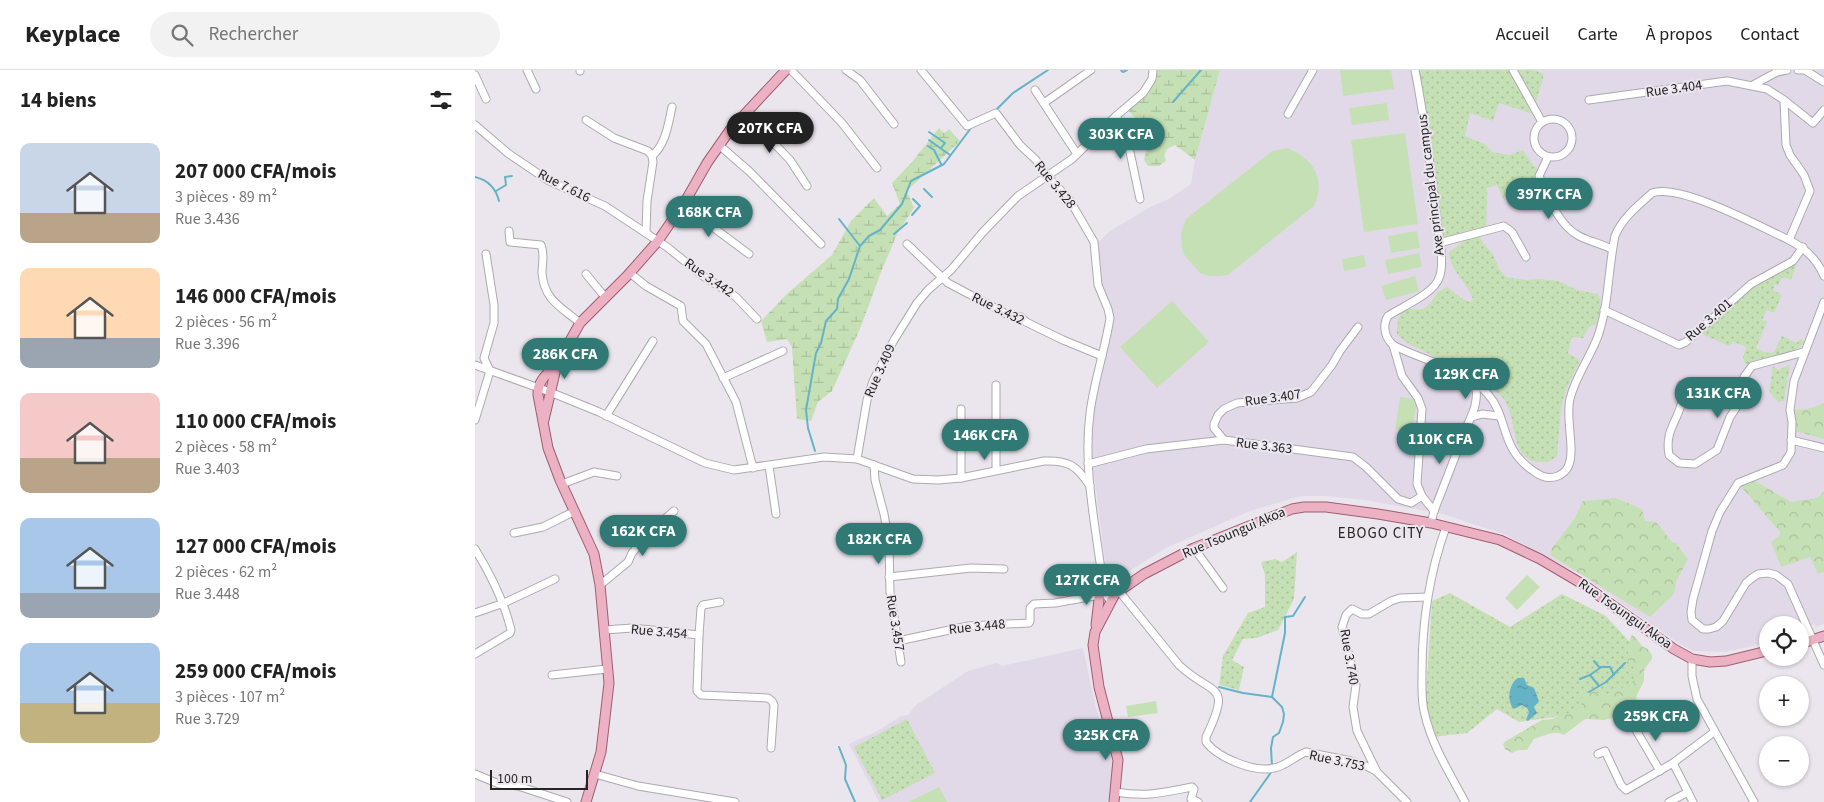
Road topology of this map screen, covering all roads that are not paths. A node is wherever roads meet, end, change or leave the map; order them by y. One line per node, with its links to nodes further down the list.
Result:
1 (527, 70): 16 (street)
2 (786, 70): 24 (main road)
3 (791, 70): 35 (street)
4 (846, 70): 29 (street)
5 (921, 70): 36 (street, Rue 3.428)
6 (1091, 70): 21 (street)
7 (1313, 70): 25 (street)
8 (1415, 70): 44 (street, Axe principal du campus)
9 (1514, 70): 28 (street)
10 (1787, 70): 15 (street)
11 (1798, 70): 14 (street)
12 (1153, 72): 26 (street, Rue 3.409)
13 (475, 75): 18 (street)
14 (1824, 82)
15 (1753, 85): 19 (street, Rue 3.404); 20 (street, Rue 3.404)
16 (536, 89)
17 (1035, 90): 21 (street)
18 (486, 99)
19 (1589, 100)
20 (1784, 100): 23 (street, Rue 3.404); 42 (street)
21 (1044, 103): 32 (street)
22 (672, 107): 33 (street)
23 (1824, 110)
24 (745, 113): 31 (main road); 37 (street)
25 (1288, 114)
26 (1116, 116): 32 (street, Rue 3.409); 38 (street)
27 (585, 120): 33 (street)
28 (1542, 122): 34 (street); 34 (street)
29 (894, 124)
30 (475, 125): 41 (street, Rue 7.616)
31 (719, 145): 39 (main road); 45 (street)
32 (1077, 154): 36 (street, Rue 3.409)
33 (652, 156): 41 (street)
34 (1548, 157): 48 (street)
35 (877, 168)
36 (1047, 176): 55 (street, Rue 3.409); 66 (street, Rue 3.428)
37 (807, 186)
38 (1140, 199)
39 (683, 205): 43 (main road); 50 (street)
40 (509, 231): 60 (street)
41 (646, 233): 43 (street, Rue 7.616)
42 (1789, 240): 47 (street); 48 (street)
43 (657, 241): 52 (main road); 59 (street, Rue 3.442)
44 (1439, 243): 51 (street); 63 (street, Axe principal du campus)
45 (821, 244)
46 (907, 244): 55 (street, Rue 3.432)
47 (1803, 247): 54 (street); 58 (street, Rue 3.401)
48 (1612, 249): 58 (street)
49 (486, 254): 69 (street)
50 (749, 254)
51 (1526, 257)
52 (630, 273): 56 (main road); 70 (street)
53 (586, 274): 56 (street)
54 (1824, 276)
55 (942, 279): 66 (street, Rue 3.432); 85 (street, Rue 3.409)
56 (605, 298): 60 (main road)
57 (1824, 302): 65 (street)
58 (1604, 310): 78 (street)
59 (757, 319)
60 (579, 323): 67 (main road)
61 (1358, 327): 82 (street, Rue 3.407)
62 (653, 341): 77 (street)
63 (1393, 345): 71 (street); 95 (street)
64 (783, 351): 70 (street)
65 (1804, 352): 73 (street); 83 (street)
66 (1102, 356): 86 (street, Rue 3.428)
67 (557, 364): 74 (main road); 75 (main road)
68 (475, 365): 69 (street)
69 (490, 371): 74 (street); 80 (street)
70 (723, 378): 89 (street)
71 (1475, 383): 78 (street); 79 (street)
72 (996, 385): 90 (street)
73 (1681, 385)
74 (538, 388): 75 (street); 81 (main road)
75 (550, 392): 77 (street); 81 (main road)
76 (961, 409): 92 (street)
77 (606, 416): 89 (street)
78 (1499, 416): 79 (street)
79 (1472, 417): 97 (street)
80 (475, 420)
81 (544, 421): 93 (main road)
82 (1223, 440): 86 (street, Rue 3.363); 95 (street, Rue 3.363)
83 (1791, 440): 84 (street); 121 (street)
84 (1824, 448)
85 (857, 459): 87 (street); 88 (street)
86 (1089, 464): 94 (street, Rue 3.428)
87 (873, 465): 92 (street); 106 (street, Rue 3.457)
88 (769, 466): 89 (street); 99 (street)
89 (753, 468)
90 (996, 470): 92 (street); 94 (street)
91 (617, 476): 93 (street)
92 (961, 478)
93 (562, 484): 96 (main road)
94 (1090, 486): 108 (street, Rue 3.428)
95 (1423, 496): 97 (street)
96 (575, 511): 102 (street); 109 (main road)
97 (1434, 511): 100 (street)
98 (674, 512): 109 (street)
99 (776, 514)
100 (1431, 523): 101 (main road, Rue Tsoungui Akoa); 103 (main road, Rue Tsoungui Akoa)
101 (1446, 527): 113 (street); 126 (main road, Rue Tsoungui Akoa)
102 (514, 533)
103 (1194, 548): 110 (street); 111 (main road, Rue Tsoungui Akoa)
104 (475, 549): 115 (street)
105 (1004, 569): 106 (street)
106 (889, 577): 122 (street, Rue 3.457)
107 (555, 579): 115 (street)
108 (1103, 580): 111 (main road); 111 (street); 112 (main road)
109 (600, 585): 117 (main road)
110 (1223, 588)
111 (1117, 594): 118 (main road); 137 (street, Rue 3.753)
112 (1100, 595): 118 (main road); 122 (street, Rue 3.448)
113 (1427, 597): 137 (street, Rue 3.740); 148 (street)
114 (720, 602): 119 (street)
115 (504, 603): 116 (street); 125 (street)
116 (475, 613)
117 (605, 630): 119 (street, Rue 3.454); 129 (main road)
118 (1095, 632): 140 (main road)
119 (699, 635): 133 (street, Rue 3.454)
120 (1824, 636): 121 (main road)
121 (1813, 640): 123 (main road); 128 (street)
122 (898, 641): 127 (street, Rue 3.457)
123 (1809, 641)
124 (1759, 653): 126 (main road)
125 (475, 654)
126 (1692, 659): 132 (street)
127 (901, 662)
128 (1824, 665)
129 (607, 669): 130 (street); 139 (main road)
130 (552, 674)
131 (1633, 725): 136 (street)
132 (1714, 732): 135 (street); 151 (street)
133 (771, 748)
134 (1598, 754): 136 (street)
135 (1673, 763): 136 (street); 141 (street)
136 (1660, 771)
137 (1377, 772): 147 (street, Rue 3.740)
138 (475, 774): 142 (street)
139 (595, 774): 143 (main road); 144 (street)
140 (1115, 792): 145 (main road); 146 (street)
141 (1688, 792): 149 (street); 150 (street)
142 (567, 802)
143 (586, 802)
144 (735, 802)
145 (1114, 802)
146 (1197, 802)
147 (1407, 802)
148 (1465, 802)
149 (1669, 802)
150 (1693, 802)
151 (1754, 802)

